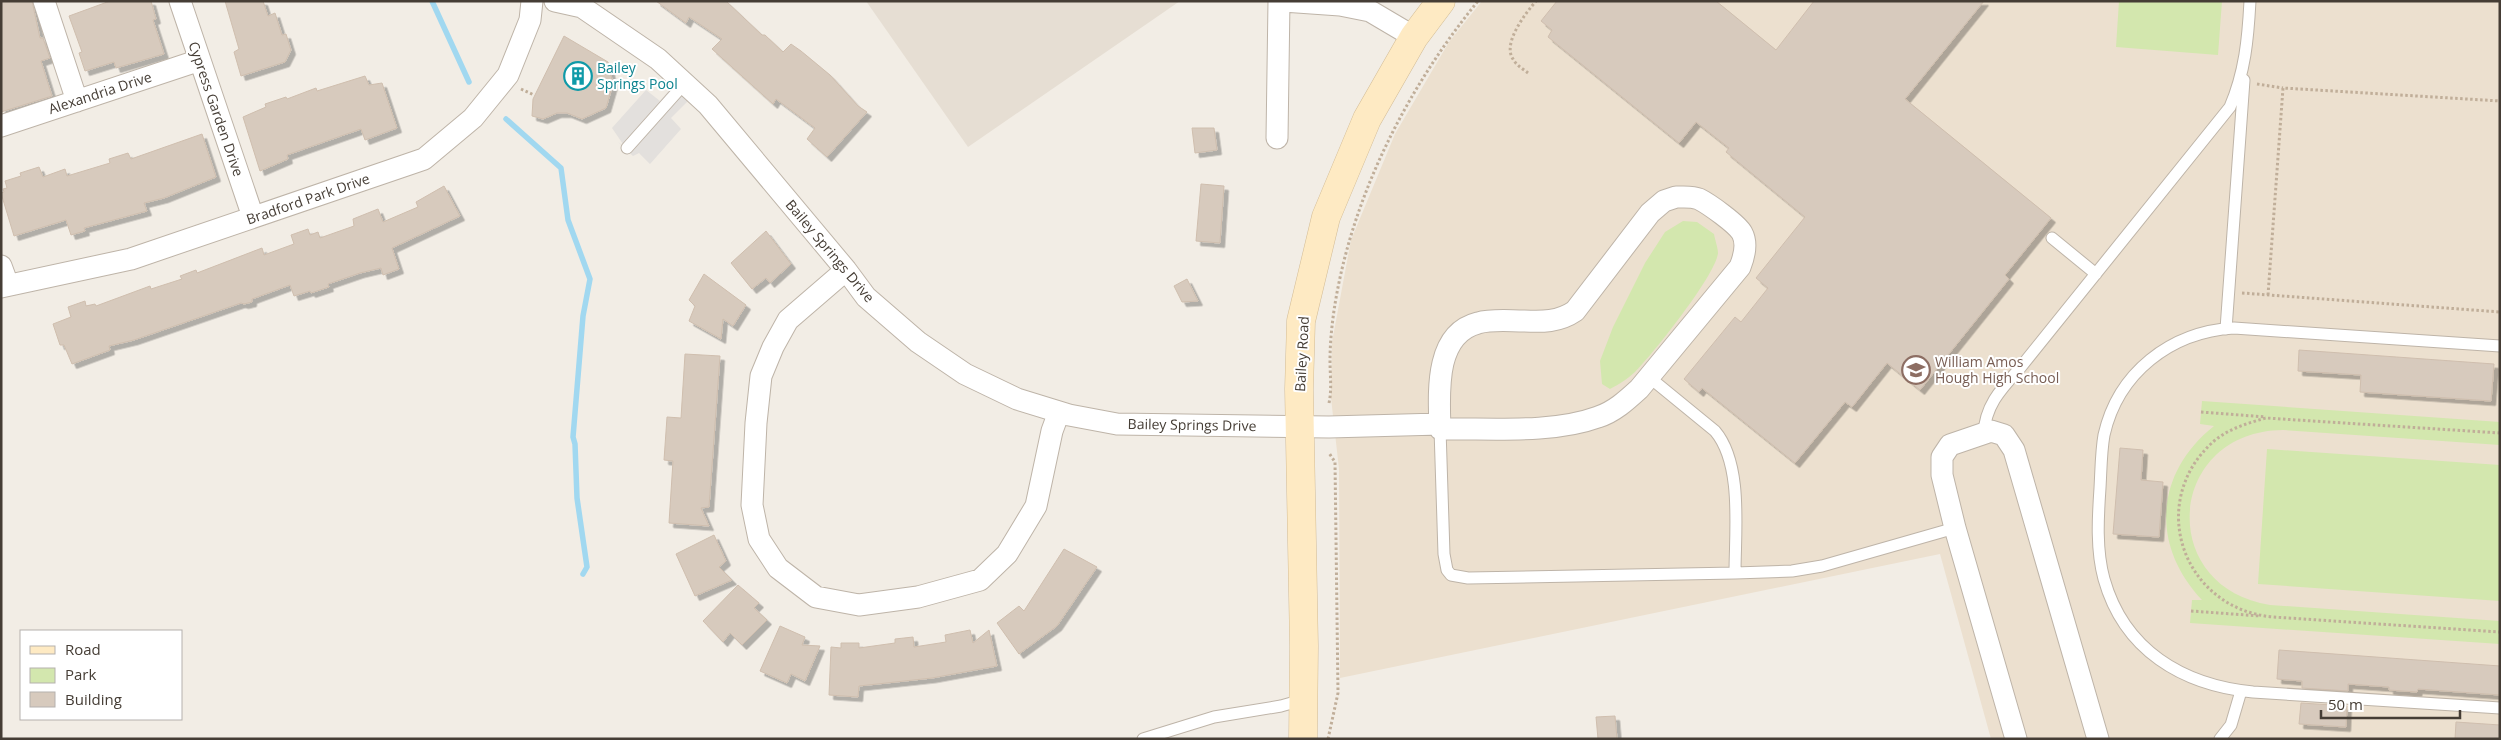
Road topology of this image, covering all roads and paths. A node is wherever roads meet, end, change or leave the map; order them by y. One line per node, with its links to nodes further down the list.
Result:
1 (44, 1): 20 (street)
2 (180, 1): 13 (street, Cypress Garden Drive)
3 (532, 1): 25 (street, Bradford Park Drive)
4 (555, 1): 15 (street, Bailey Springs Drive)
5 (1279, 1): 23 (street)
6 (1283, 1): 11 (street)
7 (1441, 1): 11 (street, Bailey Road)
8 (1478, 1): 36 (path)
9 (1536, 1): 14 (path)
10 (2250, 1): 12 (lane)
11 (1414, 37): 41 (street, Bailey Road)
12 (2246, 54): 16 (lane); 28 (lane)
13 (200, 60): 20 (street, Alexandria Drive); 25 (street, Cypress Garden Drive)
14 (1528, 73)
15 (685, 83): 24 (lane); 27 (street, Bailey Springs Drive)
16 (2244, 83): 18 (path); 30 (lane)
17 (518, 88): 19 (path)
18 (2283, 88): 21 (path); 31 (path)
19 (534, 95)
20 (78, 101): 22 (street, Alexandria Drive)
21 (2500, 101)
22 (1, 126)
23 (1277, 138)
24 (627, 148)
25 (253, 217): 29 (street, Bradford Park Drive)
26 (2052, 238): 28 (lane)
27 (846, 270): 37 (street, Bailey Springs Drive); 37 (street)
28 (2096, 274): 43 (lane)
29 (4, 279)
30 (2229, 292): 31 (path); 33 (lane)
31 (2268, 296): 32 (path)
32 (2500, 312)
33 (2226, 329): 34 (lane); 50 (lane)
34 (2500, 346)
35 (1649, 377): 40 (street, Bailey Springs Drive); 40 (street, Bailey Springs Drive); 46 (lane)
36 (1329, 403)
37 (1059, 412): 41 (street, Bailey Springs Drive)
38 (2201, 412): 39 (path)
39 (2284, 418): 42 (path); 48 (path)
40 (1440, 426): 41 (street, Bailey Springs Drive); 46 (lane)
41 (1301, 427): 51 (street, Bailey Road)
42 (2500, 433)
43 (1984, 434): 45 (street); 57 (street)
44 (1329, 453): 55 (path)
45 (1955, 528): 46 (lane); 56 (street)
46 (1735, 573)
47 (2191, 611): 48 (path)
48 (2269, 617): 49 (path)
49 (2500, 632)
50 (2241, 691): 52 (lane); 58 (lane)
51 (1302, 700): 53 (lane); 54 (street, Bailey Road)
52 (2500, 708)
53 (1144, 739)
54 (1302, 739)
55 (1328, 739)
56 (2016, 739)
57 (2098, 739)
58 (2220, 739)

